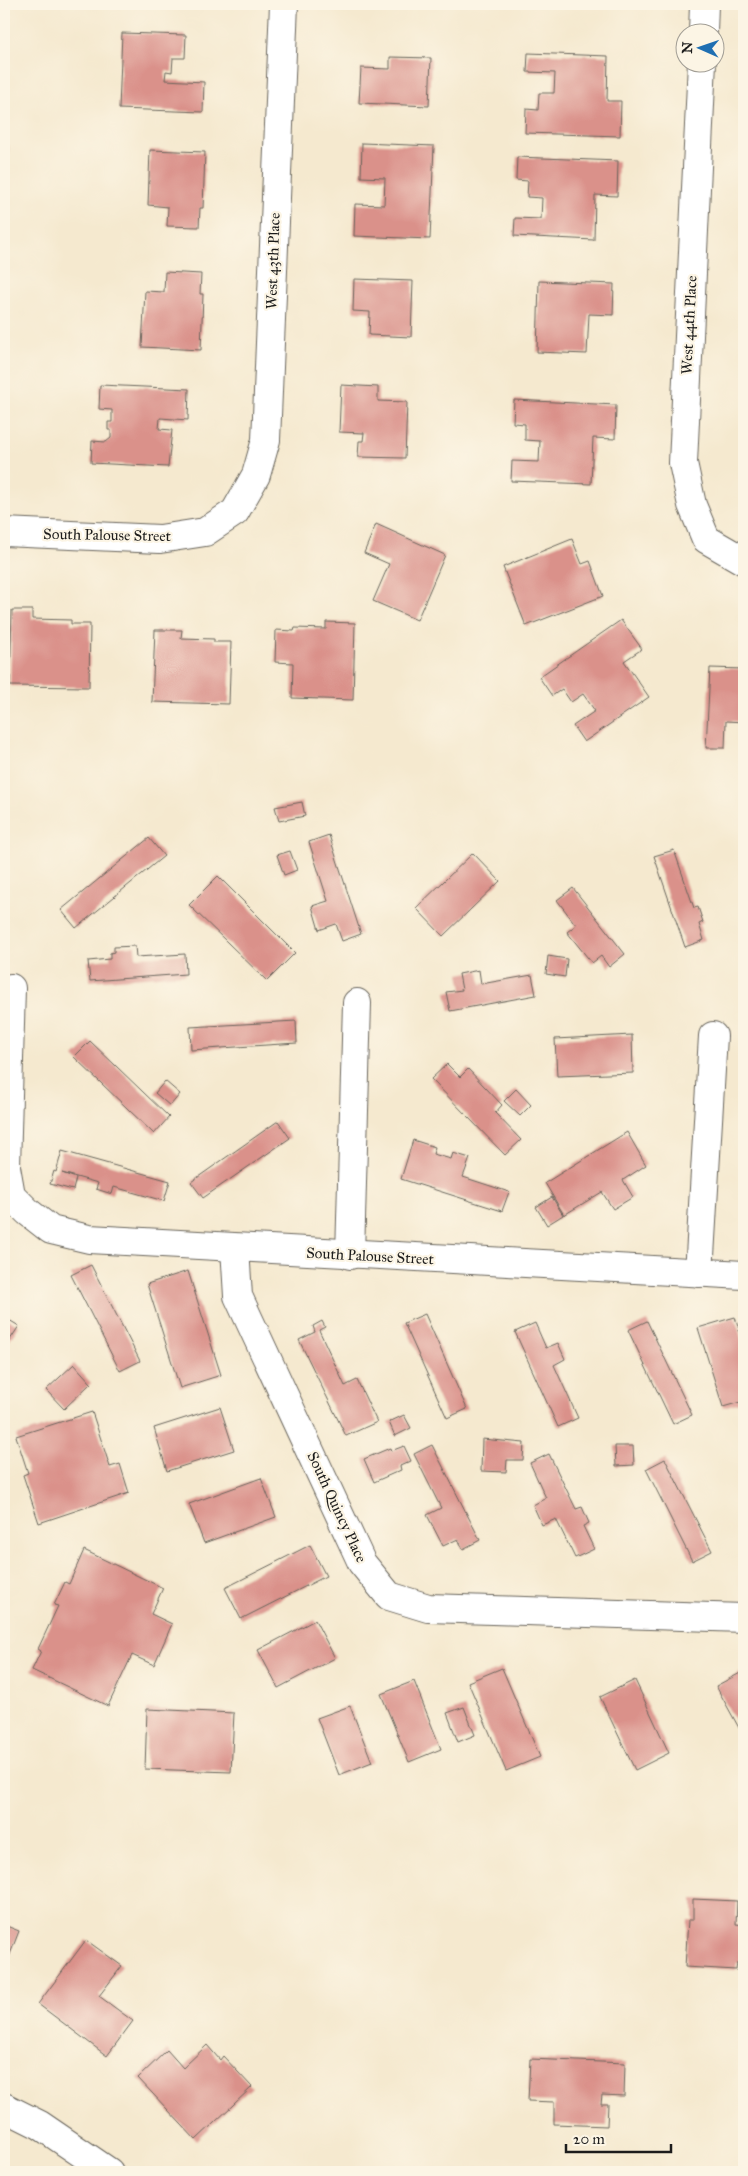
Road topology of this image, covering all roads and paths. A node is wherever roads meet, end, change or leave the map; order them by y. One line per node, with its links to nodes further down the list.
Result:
1 (284, 4): 5 (street, West 43th Place)
2 (704, 4): 3 (street)
3 (703, 22)
4 (702, 72): 7 (street, West 44th Place)
5 (235, 512): 6 (street, South Palouse Street)
6 (4, 532)
7 (744, 562)
8 (11, 988): 11 (street, South Palouse Street)
9 (357, 1003): 12 (street)
10 (713, 1036): 13 (street)
11 (235, 1248): 12 (street, South Palouse Street); 15 (street, South Quincy Place)
12 (350, 1254): 13 (street, South Palouse Street)
13 (699, 1273): 14 (street, South Palouse Street)
14 (744, 1275)
15 (744, 1618)
16 (4, 2107): 17 (street)
17 (109, 2172)

